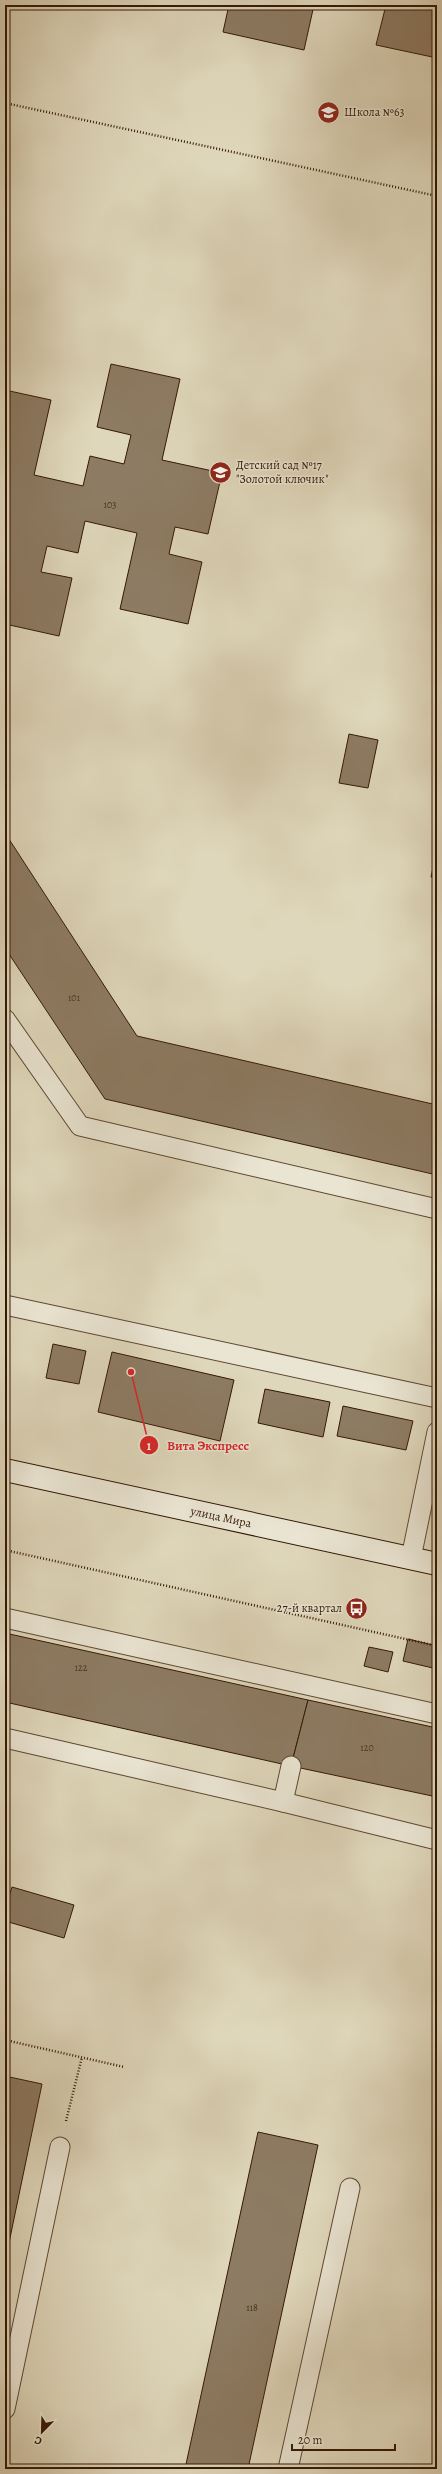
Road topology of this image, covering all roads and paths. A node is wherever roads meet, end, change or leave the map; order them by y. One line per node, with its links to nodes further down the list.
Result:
1 (5, 103): 2 (path)
2 (437, 196)
3 (5, 1019): 4 (lane)
4 (437, 1209)
5 (5, 1306): 6 (lane)
6 (437, 1398)
7 (437, 1432): 10 (lane)
8 (5, 1470): 10 (main road, улица Мира)
9 (5, 1550): 13 (path)
10 (411, 1558): 11 (main road, улица Мира)
11 (437, 1564)
12 (5, 1618): 14 (lane)
13 (437, 1646)
14 (437, 1714)
15 (5, 1738): 17 (lane)
16 (291, 1766): 17 (lane)
17 (283, 1802): 18 (lane)
18 (437, 1840)
19 (5, 2040): 20 (path)
20 (82, 2057): 21 (path); 22 (path)
21 (124, 2067)
22 (60, 2147): 24 (lane)
23 (350, 2188): 25 (lane)
24 (5, 2409)
25 (288, 2469)

